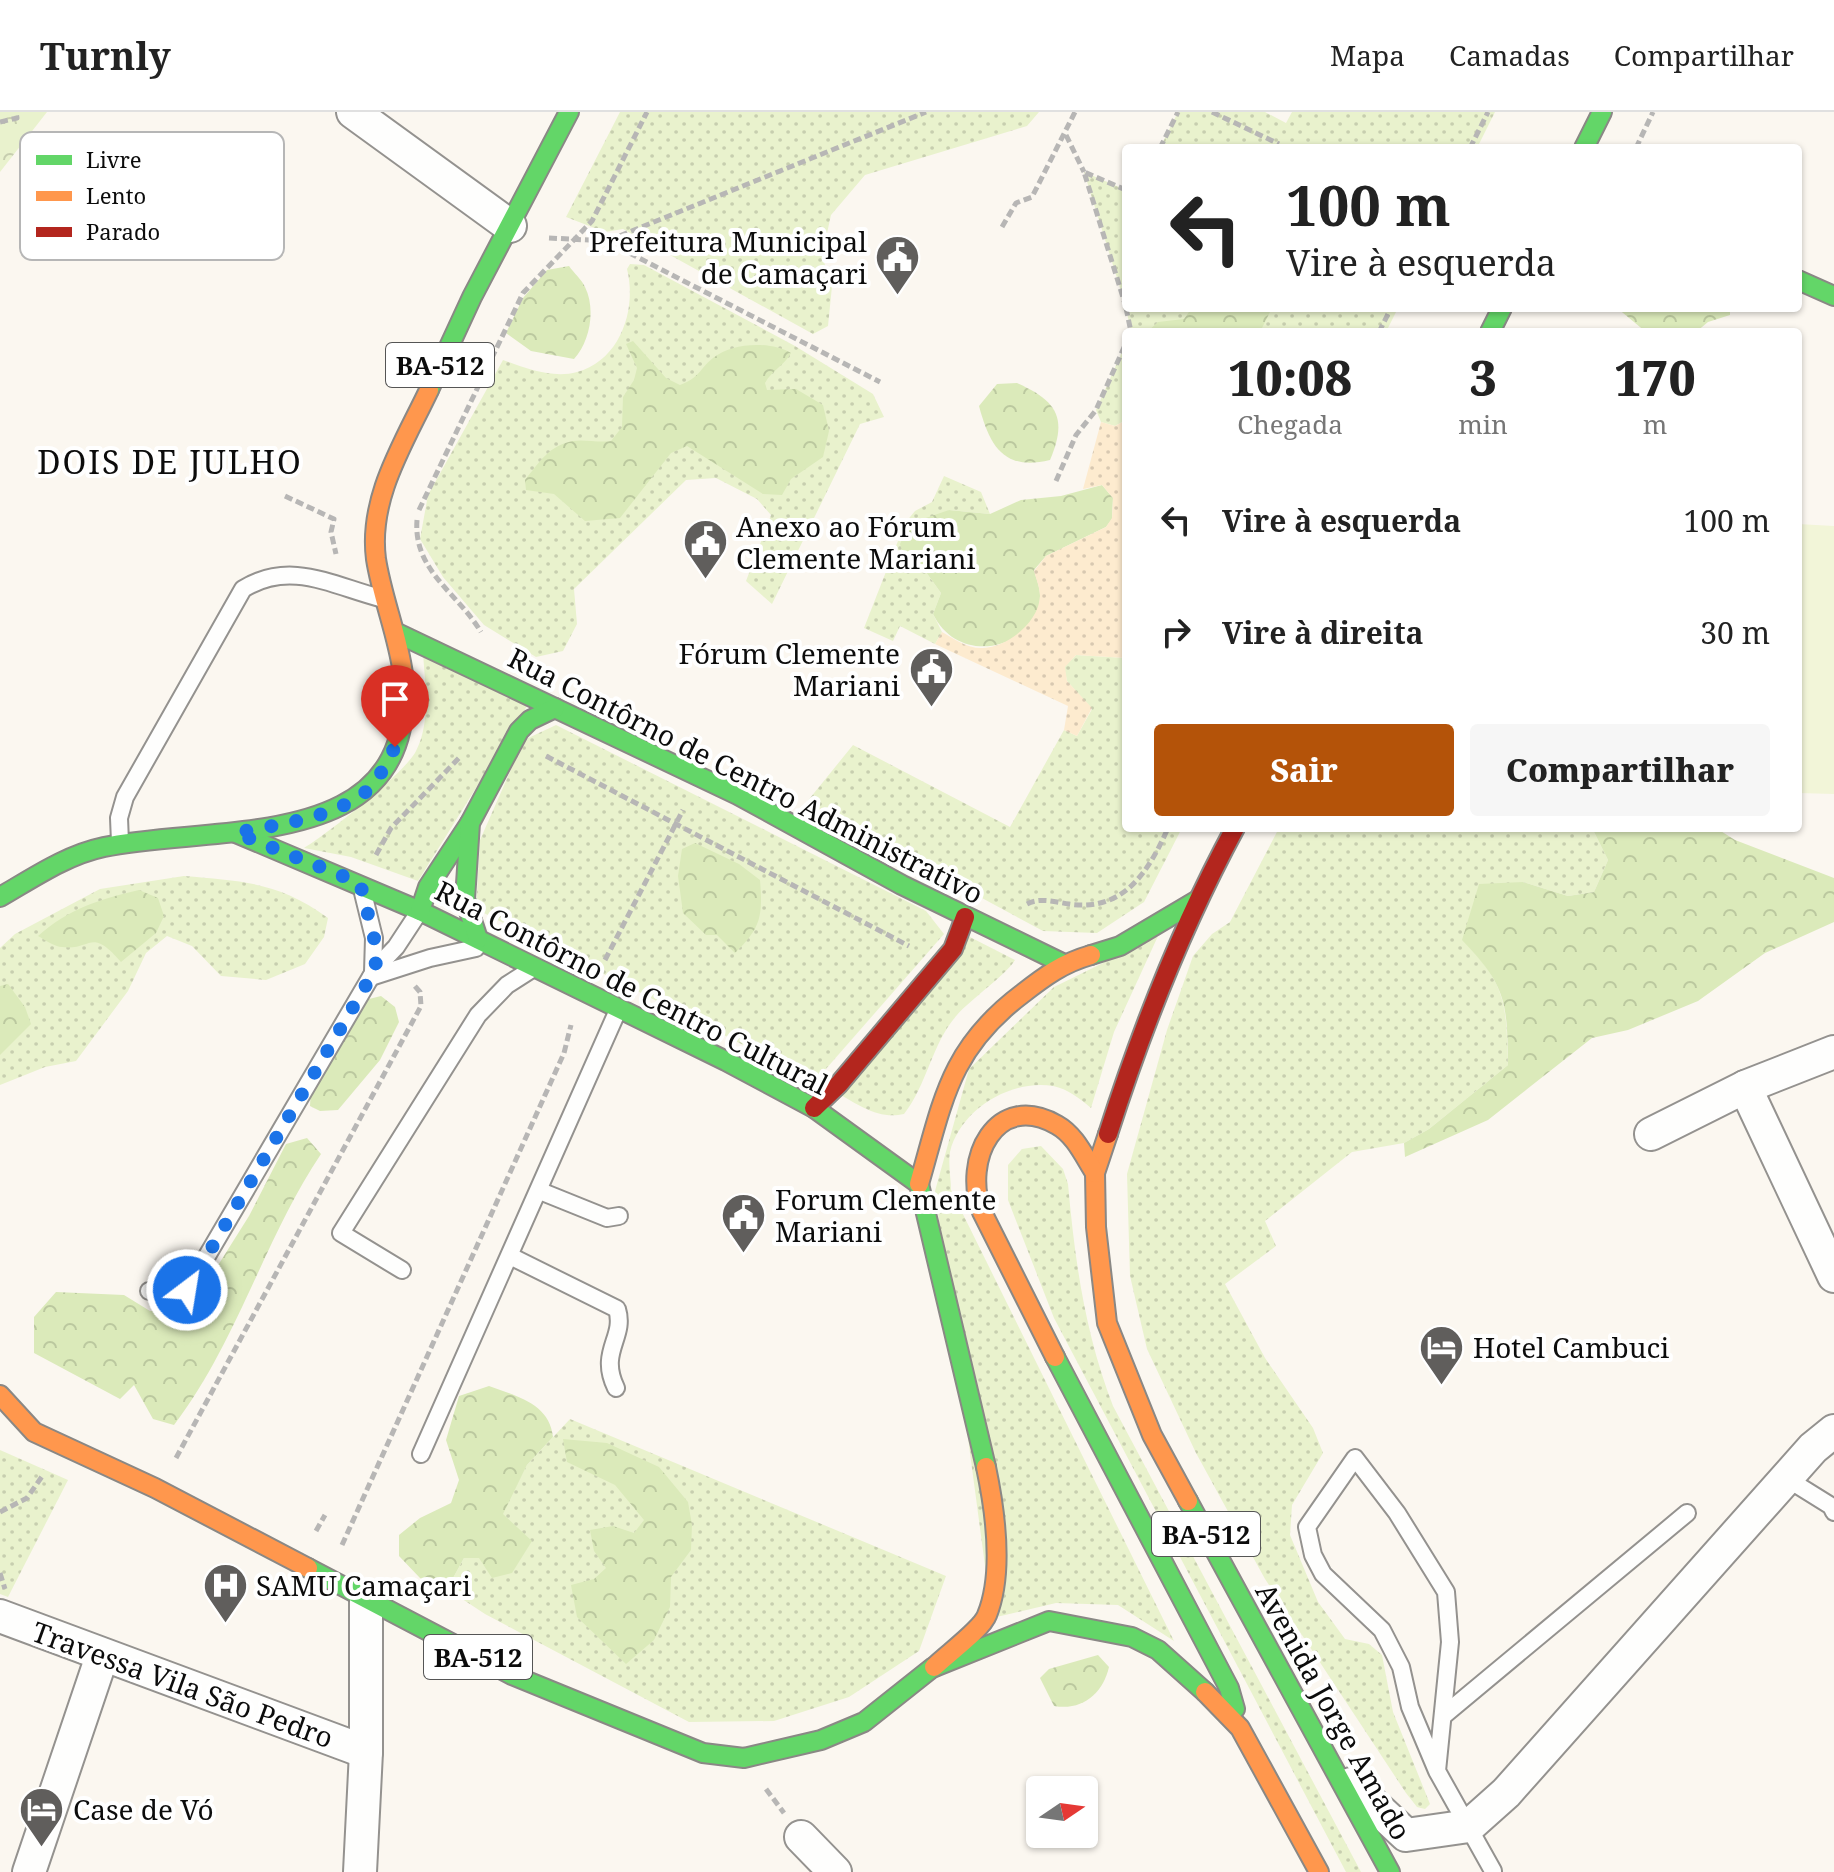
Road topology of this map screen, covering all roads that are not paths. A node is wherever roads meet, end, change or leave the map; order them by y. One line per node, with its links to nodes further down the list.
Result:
1 (353, 112): 5 (street)
2 (569, 112): 5 (main road, BA-512)
3 (1602, 112): 4 (main road)
4 (1586, 144)
5 (510, 226): 8 (main road, BA-512)
6 (1802, 282): 7 (main road)
7 (1834, 296)
8 (385, 599): 9 (main road, BA-512); 14 (lane)
9 (397, 633): 10 (main road, Rua Contôrno de Centro Administrativo); 13 (main road, Rua Contôrno de Centro Cultural / BA-512)
10 (555, 708): 11 (main road); 19 (main road, Rua Contôrno de Centro Administrativo)
11 (470, 823): 18 (main road); 20 (main road)
12 (1233, 832): 17 (main road, BA-512)
13 (236, 833): 14 (main road, Rua Contôrno de Centro Cultural / BA-512); 15 (main road, Rua Contôrno de Centro Cultural)
14 (121, 844): 16 (main road, Rua Contôrno de Centro Cultural / BA-512)
15 (360, 883): 18 (main road, Rua Contôrno de Centro Cultural); 23 (lane)
16 (0, 897)
17 (1196, 901): 21 (main road); 29 (main road, BA-512)
18 (420, 911): 20 (main road, Rua Contôrno de Centro Cultural); 23 (lane)
19 (965, 917): 21 (main road, Rua Contôrno de Centro Administrativo); 27 (main road)
20 (486, 942): 22 (main road, Rua Contôrno de Centro Cultural); 23 (lane)
21 (1062, 963): 30 (main road)
22 (536, 966): 24 (main road, Rua Contôrno de Centro Cultural); 34 (lane)
23 (373, 972): 36 (lane)
24 (619, 1007): 27 (main road, Rua Contôrno de Centro Cultural); 31 (lane)
25 (1834, 1052): 26 (street)
26 (1745, 1087): 28 (street); 35 (street)
27 (814, 1108): 30 (main road, Rua Contôrno de Centro Cultural)
28 (1651, 1134)
29 (1095, 1173): 51 (main road); 53 (main road, Avenida Jorge Amado / BA-512)
30 (919, 1184): 49 (main road)
31 (540, 1191): 32 (lane); 33 (lane)
32 (619, 1216)
33 (512, 1257): 37 (lane); 42 (lane)
34 (402, 1270)
35 (1834, 1276)
36 (149, 1291)
37 (616, 1388)
38 (0, 1395): 41 (main road, BA-512)
39 (0, 1417): 41 (main road)
40 (1834, 1431): 43 (street)
41 (34, 1432): 46 (main road, BA-512)
42 (421, 1454)
43 (1786, 1478): 44 (lane); 55 (street)
44 (1834, 1512)
45 (1687, 1513): 50 (lane)
46 (366, 1599): 49 (main road, BA-512); 52 (street)
47 (0, 1616): 48 (street, Travessa Vila São Pedro)
48 (102, 1656): 52 (street, Travessa Vila São Pedro); 58 (street)
49 (932, 1668): 51 (main road, BA-512)
50 (1443, 1716): 54 (lane); 54 (lane)
51 (1240, 1728): 61 (main road, BA-512)
52 (366, 1752): 59 (street)
53 (1330, 1764): 55 (street); 62 (main road, Avenida Jorge Amado / BA-512)
54 (1437, 1771): 55 (lane)
55 (1469, 1826): 57 (lane)
56 (801, 1837): 60 (street)
57 (1493, 1871)
58 (29, 1872)
59 (360, 1872)
60 (835, 1872)
61 (1319, 1872)
62 (1392, 1872)

